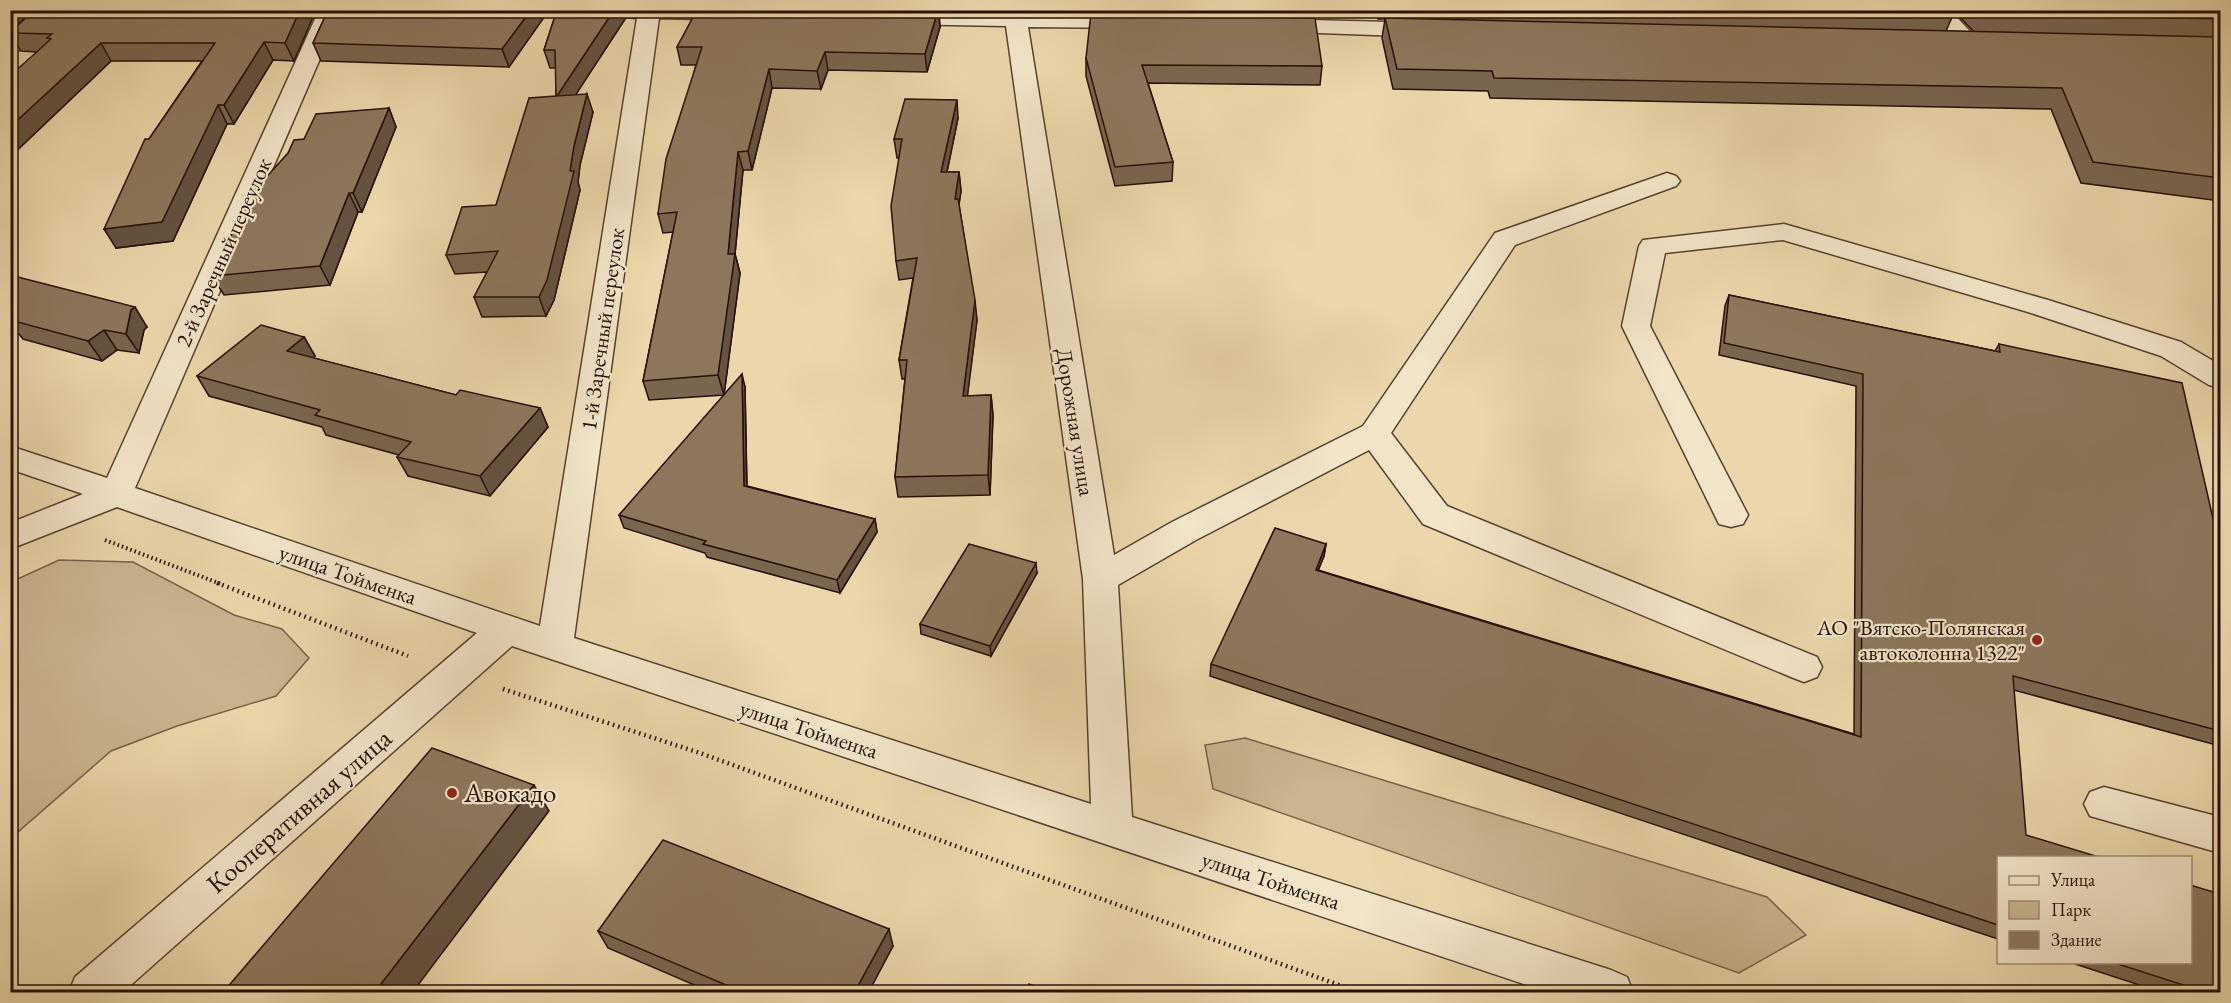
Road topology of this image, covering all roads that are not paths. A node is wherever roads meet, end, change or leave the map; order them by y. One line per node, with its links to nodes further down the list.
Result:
1 (51, 10): 15 (street)
2 (330, 10): 20 (street, 2-й Заречный переулок)
3 (600, 10): 5 (street)
4 (1937, 10): 13 (street)
5 (649, 12): 6 (street); 25 (street, 1-й Заречный переулок)
6 (767, 14)
7 (874, 16): 8 (street)
8 (1016, 20): 9 (street); 23 (street, Дорожная улица)
9 (1158, 23)
10 (1253, 25): 11 (street)
11 (1454, 30)
12 (1936, 42): 13 (street)
13 (1969, 42): 14 (street)
14 (1993, 42)
15 (10, 46)
16 (1667, 181): 18 (street)
17 (2220, 378): 21 (street)
18 (1374, 434): 23 (street); 26 (street)
19 (10, 457): 20 (street, улица Тойменка)
20 (116, 494): 22 (street); 24 (street, улица Тойменка)
21 (1731, 515)
22 (10, 537)
23 (1100, 579): 28 (street, Дорожная улица)
24 (507, 629): 25 (street, улица Тойменка); 30 (street, Кооперативная улица)
25 (555, 646): 28 (street, улица Тойменка)
26 (1804, 668)
27 (2104, 804): 29 (street)
28 (1112, 827): 31 (street, улица Тойменка)
29 (2220, 835)
30 (91, 993)
31 (1611, 993)

